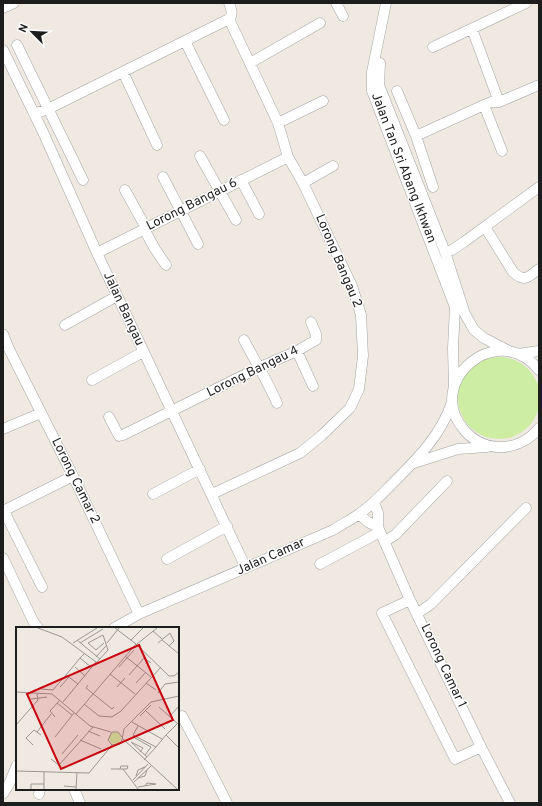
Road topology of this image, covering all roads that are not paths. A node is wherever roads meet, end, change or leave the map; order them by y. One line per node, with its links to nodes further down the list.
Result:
1 (14, 3): 8 (street)
2 (229, 3): 10 (street)
3 (336, 3): 9 (street)
4 (386, 3): 53 (street, Jalan Tan Sri Abang Ikhwan)
5 (393, 3): 48 (street, Jalan Tan Sri Abang Ikhwan)
6 (526, 3): 7 (street)
7 (513, 6): 12 (street)
8 (3, 8)
9 (343, 16)
10 (229, 19): 13 (street); 17 (street, Lorong Bangau 2)
11 (320, 23): 17 (street)
12 (472, 29): 15 (street); 22 (street)
13 (185, 41): 18 (street); 26 (street)
14 (17, 45): 24 (street)
15 (434, 46)
16 (3, 50): 25 (street, Jalan Bangau)
17 (250, 63): 27 (street, Lorong Bangau 2)
18 (123, 72): 24 (street); 29 (street)
19 (539, 85): 22 (street)
20 (397, 91): 28 (street)
21 (323, 101): 27 (street)
22 (499, 102): 23 (street)
23 (484, 105): 28 (street); 30 (street)
24 (48, 109): 25 (street); 35 (street)
25 (34, 114): 49 (street, Jalan Bangau)
26 (224, 120)
27 (278, 123): 32 (street, Lorong Bangau 2)
28 (416, 136): 38 (street)
29 (157, 145)
30 (502, 151)
31 (200, 156): 41 (street)
32 (288, 156): 36 (street, Lorong Bangau 6); 37 (street, Lorong Bangau 2)
33 (333, 166): 37 (street)
34 (163, 177): 42 (street)
35 (83, 180)
36 (241, 180): 41 (street, Lorong Bangau 6); 43 (street)
37 (303, 182): 81 (street, Lorong Bangau 2)
38 (433, 187)
39 (539, 187): 45 (street)
40 (125, 190): 46 (street)
41 (220, 191): 42 (street, Lorong Bangau 6); 44 (street)
42 (181, 211): 46 (street, Lorong Bangau 6); 47 (street)
43 (260, 214)
44 (236, 220)
45 (485, 227): 48 (street); 51 (street)
46 (145, 228): 49 (street, Lorong Bangau 6); 50 (street)
47 (198, 244)
48 (445, 252): 53 (street, Jalan Tan Sri Abang Ikhwan)
49 (97, 253): 52 (street, Jalan Bangau)
50 (166, 265)
51 (539, 269)
52 (117, 296): 55 (street); 61 (street, Jalan Bangau)
53 (459, 306): 62 (street); 67 (street)
54 (311, 322): 59 (street, Lorong Bangau 4)
55 (65, 325)
56 (3, 334): 58 (street, Lorong Camar 2)
57 (244, 340): 63 (street)
58 (6, 351): 71 (street, Lorong Camar 2)
59 (297, 351): 63 (street, Lorong Bangau 4); 66 (street)
60 (539, 351): 62 (street)
61 (143, 352): 65 (street); 70 (street, Jalan Bangau)
62 (513, 352): 64 (street); 67 (street)
63 (260, 367): 69 (street); 70 (street, Lorong Bangau 4)
64 (539, 370)
65 (92, 380)
66 (313, 386)
67 (454, 387): 68 (street)
68 (452, 402): 75 (street); 76 (street, Jalan Camar)
69 (277, 403)
70 (172, 411): 72 (street, Lorong Bangau 4); 77 (street, Jalan Bangau)
71 (41, 413): 73 (street); 78 (street, Lorong Camar 2)
72 (109, 417)
73 (3, 429)
74 (537, 435): 75 (street, Jalan Camar)
75 (493, 447): 76 (street, Jalan Camar)
76 (414, 462): 82 (street, Jalan Camar)
77 (200, 469): 80 (street); 81 (street, Jalan Bangau)
78 (73, 476): 84 (street); 96 (street, Lorong Camar 2)
79 (447, 481): 88 (street)
80 (153, 494)
81 (212, 494): 86 (street, Jalan Bangau)
82 (374, 502): 85 (street, Jalan Camar); 87 (street, Lorong Camar 1)
83 (526, 508): 95 (street)
84 (4, 511): 93 (street)
85 (360, 514): 87 (street, Lorong Camar 1); 92 (street, Jalan Camar)
86 (227, 526): 90 (street); 92 (street, Jalan Bangau)
87 (379, 529): 88 (street, Lorong Camar 1); 91 (street)
88 (385, 541): 94 (street, Lorong Camar 1)
89 (3, 558): 97 (street)
90 (167, 559)
91 (320, 564)
92 (246, 568): 96 (street, Jalan Camar)
93 (42, 587)
94 (410, 600): 95 (street, Lorong Camar 1); 100 (street)
95 (418, 613): 100 (street, Lorong Camar 1)
96 (139, 614): 98 (street, Jalan Camar)
97 (37, 627)
98 (118, 627)
99 (179, 718): 105 (street)
100 (481, 746): 106 (street, Lorong Camar 1)
101 (16, 767): 103 (street)
102 (74, 790): 104 (street)
103 (3, 794)
104 (80, 803)
105 (227, 803)
106 (510, 803)

